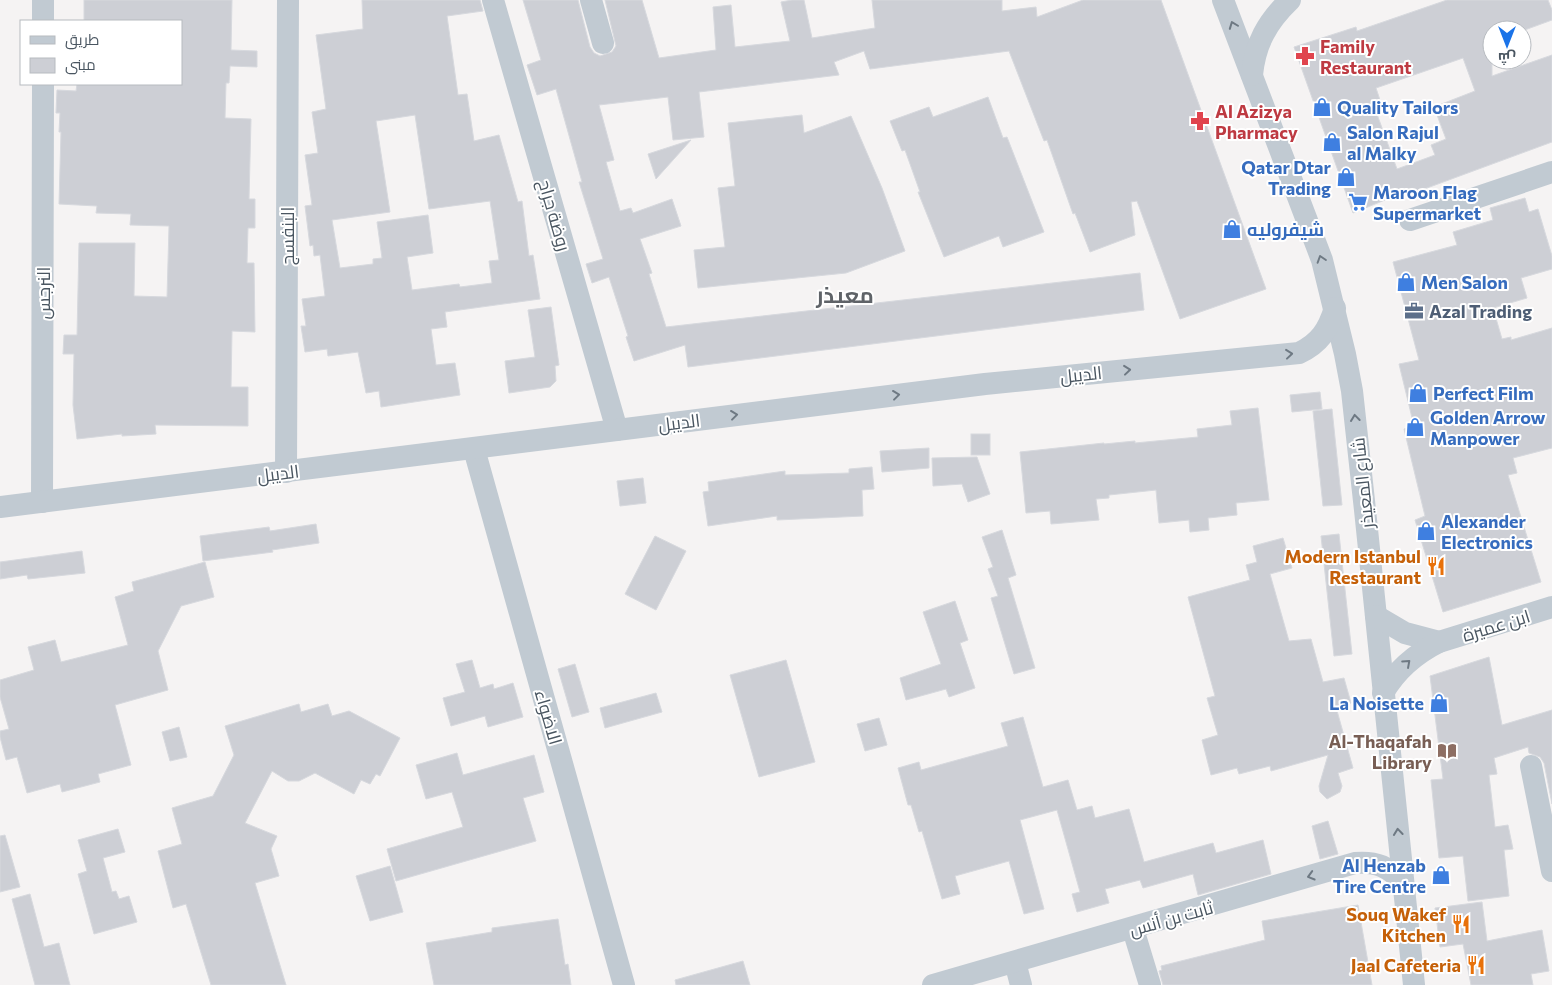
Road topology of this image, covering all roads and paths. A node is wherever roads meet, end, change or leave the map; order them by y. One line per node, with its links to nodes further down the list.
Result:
1 (43, 0): 7 (street)
2 (288, 0): 16 (street, البنفسج)
3 (493, 0): 14 (street, روضة جراح)
4 (591, 0): 8 (street)
5 (1223, 0): 9 (street, شارع المعيذر, one-way to 5)
6 (1290, 0): 9 (street)
7 (43, 20)
8 (603, 43)
9 (1252, 76): 13 (street, شارع المعيذر, one-way to 9)
10 (43, 85): 17 (street, النرجس)
11 (1552, 172): 12 (street)
12 (1410, 220)
13 (1335, 308): 14 (street, الديبل, one-way to 13); 20 (street, شارع المعيذر, one-way to 13)
14 (617, 430): 15 (street, الديبل)
15 (474, 449): 16 (street, الديبل); 28 (street, الاضواء)
16 (286, 472): 17 (street, الديبل)
17 (42, 502): 18 (street, الديبل)
18 (0, 507)
19 (1552, 607): 21 (street, ابن عميرة)
20 (1376, 616): 21 (street, ابن عميرة); 22 (street, شارع المعيذر)
21 (1439, 642): 22 (street, ابن عميرة, one-way to 21)
22 (1383, 693): 25 (street, شارع المعيذر, one-way to 22)
23 (1531, 766): 24 (street)
24 (1552, 871)
25 (1403, 883): 26 (street, ثابت بن أنس, one-way to 26); 32 (street, شارع المعيذر)
26 (1133, 929): 27 (street, ثابت بن أنس); 31 (street)
27 (1015, 962): 29 (street, ثابت بن أنس); 30 (street)
28 (624, 985)
29 (933, 985)
30 (1021, 985)
31 (1150, 985)
32 (1414, 985)

